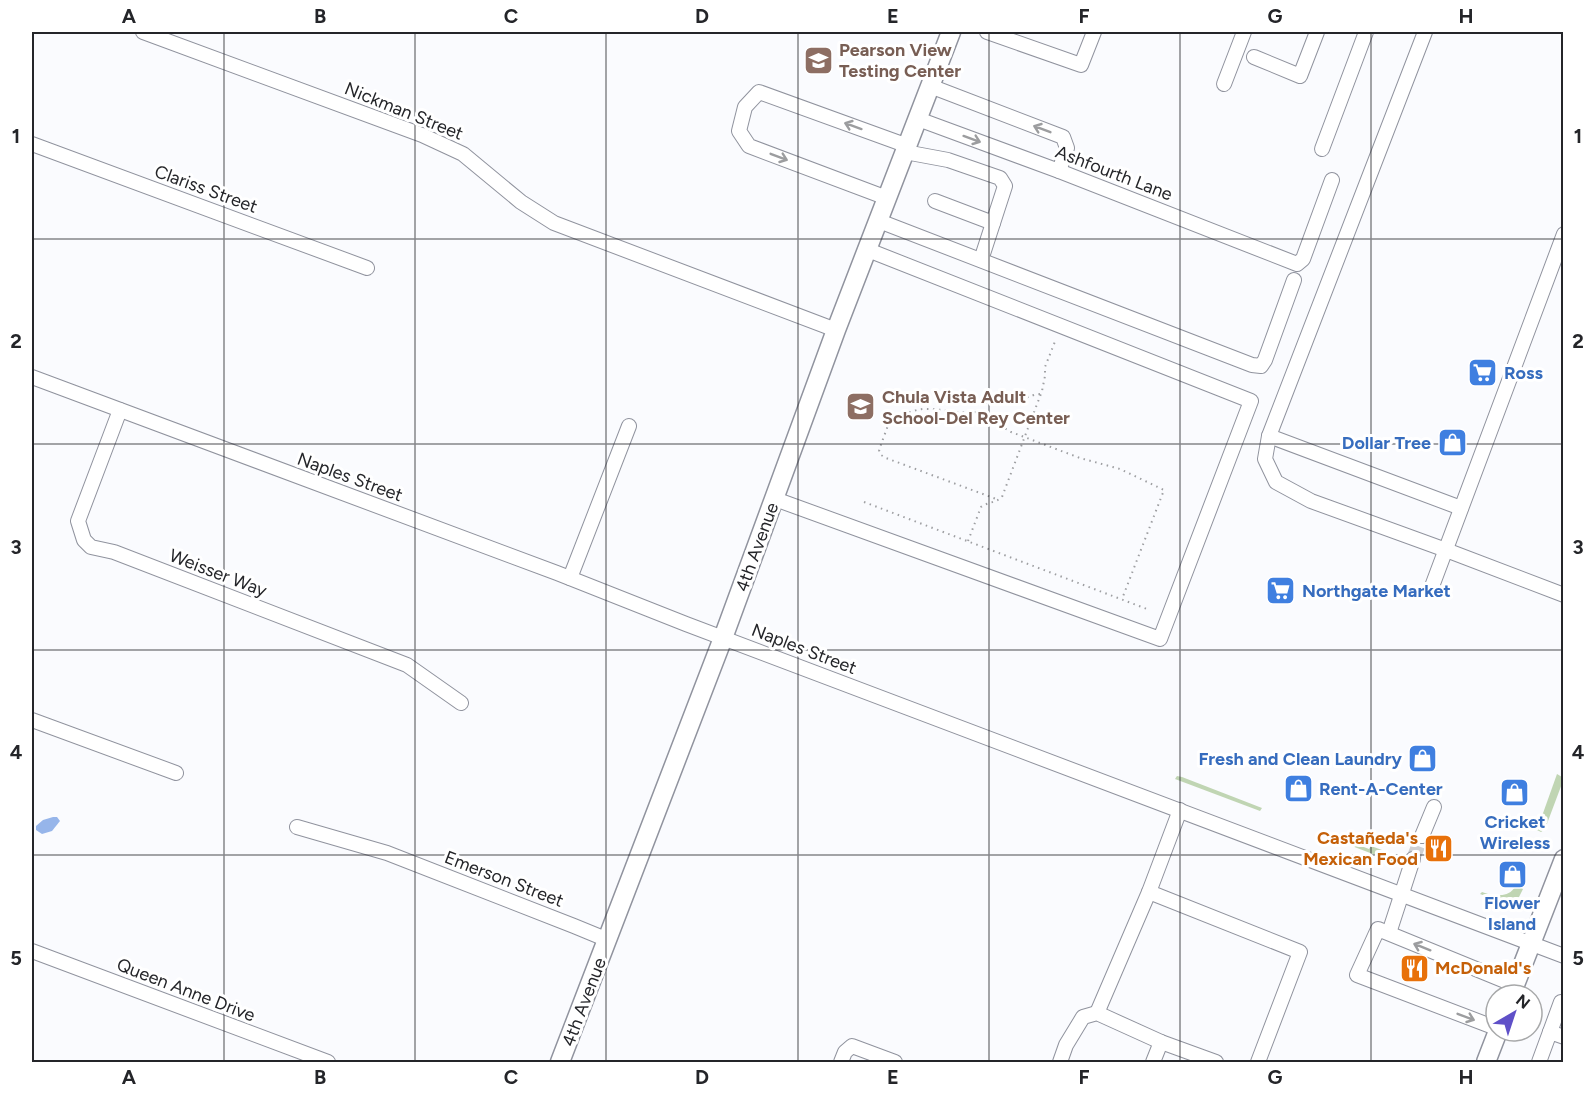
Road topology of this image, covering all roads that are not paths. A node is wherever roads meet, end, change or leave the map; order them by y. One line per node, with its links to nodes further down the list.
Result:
1 (143, 32): 27 (street, Nickman Street)
2 (951, 32): 11 (main road, 4th Avenue)
3 (987, 32): 4 (street)
4 (1094, 32)
5 (1244, 32): 10 (street)
6 (1317, 32): 9 (street)
7 (1366, 32): 15 (street)
8 (1425, 32): 31 (street)
9 (1254, 57)
10 (1224, 84)
11 (930, 86): 12 (main road, 4th Avenue); 16 (street, one-way to 11)
12 (918, 118): 14 (main road, 4th Avenue); 16 (street, Ashfourth Lane, one-way to 16)
13 (32, 144): 25 (street, Clariss Street)
14 (907, 149): 18 (main road, 4th Avenue); 18 (street, one-way to 18); 21 (street)
15 (1322, 149)
16 (1059, 171): 17 (street, Ashfourth Lane)
17 (1332, 180)
18 (888, 198): 20 (main road, 4th Avenue)
19 (935, 201): 21 (street)
20 (879, 221): 23 (main road, 4th Avenue); 24 (street)
21 (993, 223): 24 (street)
22 (1563, 234): 33 (street)
23 (867, 250): 27 (main road, 4th Avenue); 32 (street)
24 (981, 260): 26 (street)
25 (367, 268)
26 (1294, 280)
27 (836, 330): 32 (main road, 4th Avenue)
28 (32, 377): 29 (street, Naples Street)
29 (120, 410): 35 (street, Naples Street); 39 (street, Weisser Way)
30 (629, 426): 35 (street)
31 (1269, 436): 33 (street); 34 (street)
32 (775, 499): 38 (main road, 4th Avenue)
33 (1461, 508): 34 (street)
34 (1446, 550): 36 (street); 37 (street)
35 (570, 578): 38 (street, Naples Street)
36 (1431, 590)
37 (1563, 595)
38 (723, 638): 43 (street, Naples Street); 52 (main road, 4th Avenue)
39 (461, 703)
40 (32, 720): 41 (street)
41 (176, 773)
42 (1434, 807): 45 (street)
43 (1180, 810): 49 (street); 50 (street, Naples Street)
44 (297, 827): 52 (street, Emerson Street)
45 (1422, 836)
46 (1413, 859): 50 (street)
47 (1563, 859): 48 (main road)
48 (1558, 889): 53 (main road)
49 (1149, 892): 59 (street); 71 (street)
50 (1401, 894): 51 (street); 53 (street, Naples Street)
51 (1389, 933): 56 (street, one-way to 51); 60 (street, one-way to 60)
52 (608, 940): 65 (main road, 4th Avenue)
53 (1531, 944): 55 (street, Naples Street); 57 (main road)
54 (32, 951): 64 (street, Queen Anne Drive)
55 (1563, 956)
56 (1498, 983)
57 (1516, 983)
58 (1563, 1004): 61 (street)
59 (1097, 1013): 62 (street); 68 (street)
60 (1484, 1025)
61 (1557, 1034): 73 (street)
62 (1161, 1042): 69 (street); 70 (street)
63 (1492, 1043): 72 (main road)
64 (328, 1062)
65 (560, 1062)
66 (841, 1062): 67 (street)
67 (895, 1062)
68 (1060, 1062)
69 (1153, 1062)
70 (1216, 1062)
71 (1258, 1062)
72 (1485, 1062)
73 (1539, 1062)

